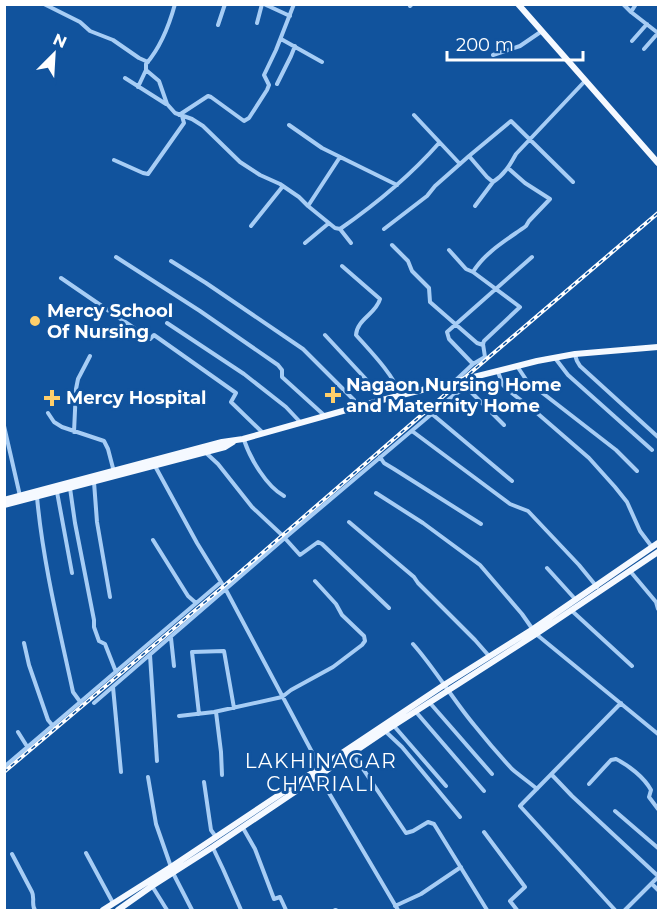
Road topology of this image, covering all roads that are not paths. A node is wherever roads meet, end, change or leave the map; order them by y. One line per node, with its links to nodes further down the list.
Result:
1 (44, 4): 21 (street)
2 (175, 4): 21 (street)
3 (225, 4): 13 (street)
4 (263, 4): 10 (street); 11 (street)
5 (294, 4): 10 (street)
6 (518, 4): 14 (main road)
7 (623, 4): 9 (street)
8 (636, 4): 9 (street)
9 (632, 12): 12 (street)
10 (290, 16): 16 (street)
11 (257, 24)
12 (647, 24): 15 (street); 17 (street)
13 (218, 25)
14 (542, 31): 20 (street); 25 (main road)
15 (658, 33): 19 (street)
16 (281, 39): 18 (street); 30 (street)
17 (632, 41)
18 (295, 46): 22 (street); 26 (street)
19 (644, 49)
20 (493, 55)
21 (148, 62): 23 (street)
22 (322, 62)
23 (146, 70): 27 (street); 28 (street)
24 (125, 78): 27 (street)
25 (585, 81): 32 (street); 37 (main road)
26 (276, 84)
27 (138, 87): 28 (street)
28 (167, 104): 30 (street)
29 (414, 115): 33 (street)
30 (181, 116): 36 (street); 43 (street)
31 (289, 125): 35 (street)
32 (530, 138): 34 (street); 39 (street); 41 (street)
33 (439, 143): 38 (street); 42 (street)
34 (469, 156): 38 (street); 40 (street)
35 (340, 157): 42 (street); 44 (street)
36 (114, 160)
37 (658, 163)
38 (460, 164): 49 (street)
39 (508, 168): 40 (street); 58 (street)
40 (493, 182): 45 (street)
41 (573, 182)
42 (397, 185): 48 (street)
43 (283, 186): 44 (street); 47 (street)
44 (308, 206): 46 (street)
45 (475, 206)
46 (329, 223): 48 (street); 50 (street)
47 (251, 226)
48 (340, 229): 51 (street)
49 (384, 229)
50 (305, 243)
51 (351, 243)
52 (392, 245): 62 (street)
53 (449, 250): 58 (street)
54 (116, 257): 80 (street)
55 (532, 257): 60 (street)
56 (171, 261): 77 (street)
57 (342, 266): 75 (street)
58 (473, 272): 60 (street)
59 (61, 278): 86 (street)
60 (496, 288): 62 (street); 64 (street)
61 (168, 322): 81 (street)
62 (455, 324): 64 (street); 69 (street)
63 (326, 335): 76 (street)
64 (483, 346): 69 (street)
65 (658, 347): 66 (main road)
66 (575, 354): 68 (main road); 87 (street)
67 (90, 356): 85 (street)
68 (555, 357): 70 (main road); 90 (street)
69 (473, 364): 73 (street)
70 (517, 366): 71 (main road); 94 (street)
71 (498, 372): 72 (main road); 111 (street)
72 (483, 376): 73 (main road); 74 (street)
73 (454, 382): 75 (main road)
74 (466, 387): 79 (street); 82 (street)
75 (402, 395): 76 (main road)
76 (382, 400): 77 (main road)
77 (357, 407): 80 (main road)
78 (48, 413): 85 (street)
79 (432, 414): 84 (street); 97 (street)
80 (325, 417): 81 (main road)
81 (301, 423): 86 (main road)
82 (504, 425)
83 (4, 426): 103 (street)
84 (412, 430): 92 (street); 118 (street)
85 (74, 432): 95 (street)
86 (264, 433): 88 (main road)
87 (658, 437)
88 (243, 439): 89 (main road); 102 (street)
89 (233, 441): 91 (main road); 93 (main road)
90 (652, 450)
91 (205, 452): 93 (main road); 108 (street)
92 (380, 457): 107 (street); 108 (street)
93 (153, 462): 95 (main road); 117 (street)
94 (636, 471)
95 (115, 473): 96 (main road); 103 (main road)
96 (94, 481): 98 (main road); 120 (street)
97 (512, 481)
98 (70, 488): 99 (main road); 134 (street)
99 (57, 491): 101 (main road); 115 (street)
100 (376, 493): 126 (street)
101 (37, 496): 103 (main road); 139 (street)
102 (284, 496)
103 (20, 498): 104 (main road); 105 (main road)
104 (4, 500)
105 (4, 505)
106 (350, 522): 131 (street)
107 (481, 524)
108 (285, 538): 119 (street); 123 (street)
109 (153, 540): 122 (street)
110 (658, 543): 111 (main road)
111 (652, 547): 118 (main road)
112 (658, 552): 114 (main road)
113 (547, 568): 121 (street)
114 (630, 571): 118 (main road); 124 (street)
115 (72, 573)
116 (315, 581): 137 (street)
117 (221, 582): 119 (street); 122 (street)
118 (598, 588): 121 (main road); 125 (main road)
119 (226, 590): 127 (street); 137 (street)
120 (110, 597)
121 (576, 600): 126 (main road)
122 (196, 603): 134 (street)
123 (389, 608)
124 (658, 609)
125 (571, 610): 126 (main road); 133 (street)
126 (535, 631): 131 (main road); 136 (main road); 141 (street)
127 (171, 637): 130 (street); 132 (street)
128 (24, 643): 147 (street)
129 (413, 644): 136 (street)
130 (150, 654): 135 (street); 154 (street)
131 (489, 656): 136 (main road)
132 (174, 666)
133 (632, 666)
134 (116, 672): 139 (street)
135 (113, 687): 140 (street); 156 (street)
136 (446, 688): 138 (main road); 157 (main road); 165 (street)
137 (282, 697): 142 (street); 157 (street)
138 (430, 702): 144 (main road); 158 (street)
139 (81, 703): 147 (street)
140 (94, 703)
141 (621, 703): 151 (street); 160 (street)
142 (234, 708): 143 (street); 145 (street)
143 (216, 712): 145 (street); 159 (street)
144 (415, 712): 148 (main road); 166 (street)
145 (199, 714): 146 (street)
146 (179, 716)
147 (53, 726): 152 (street)
148 (393, 726): 149 (main road); 164 (street)
149 (385, 731): 153 (main road); 169 (street)
150 (18, 732): 152 (street)
151 (658, 734)
152 (28, 748): 155 (street)
153 (353, 754): 157 (main road); 177 (street)
154 (157, 762)
155 (4, 767)
156 (122, 772)
157 (321, 772): 170 (main road); 172 (main road); 184 (street)
158 (492, 774)
159 (222, 775)
160 (552, 775): 165 (street); 179 (street)
161 (148, 777): 178 (street)
162 (204, 782): 172 (street)
163 (589, 784): 167 (street)
164 (446, 786)
165 (537, 789): 194 (street)
166 (484, 792)
167 (658, 809)
168 (615, 811): 174 (street)
169 (460, 817)
170 (242, 827): 173 (main road); 191 (street)
171 (484, 832): 193 (street)
172 (216, 837): 178 (main road)
173 (213, 847): 178 (main road); 190 (street)
174 (658, 848)
175 (86, 853): 183 (street)
176 (12, 854): 185 (street)
177 (461, 867): 184 (street); 192 (street)
178 (172, 870): 181 (main road); 183 (main road); 189 (street)
179 (658, 876): 180 (street)
180 (652, 884): 182 (street); 195 (street)
181 (152, 886): 187 (main road); 188 (street)
182 (658, 890)
183 (113, 903): 186 (main road)
184 (397, 908)
185 (35, 910)
186 (102, 910)
187 (118, 910)
188 (166, 910)
189 (192, 910)
190 (241, 910)
191 (286, 910)
192 (487, 910)
193 (517, 910)
194 (615, 910)
195 (625, 910)

